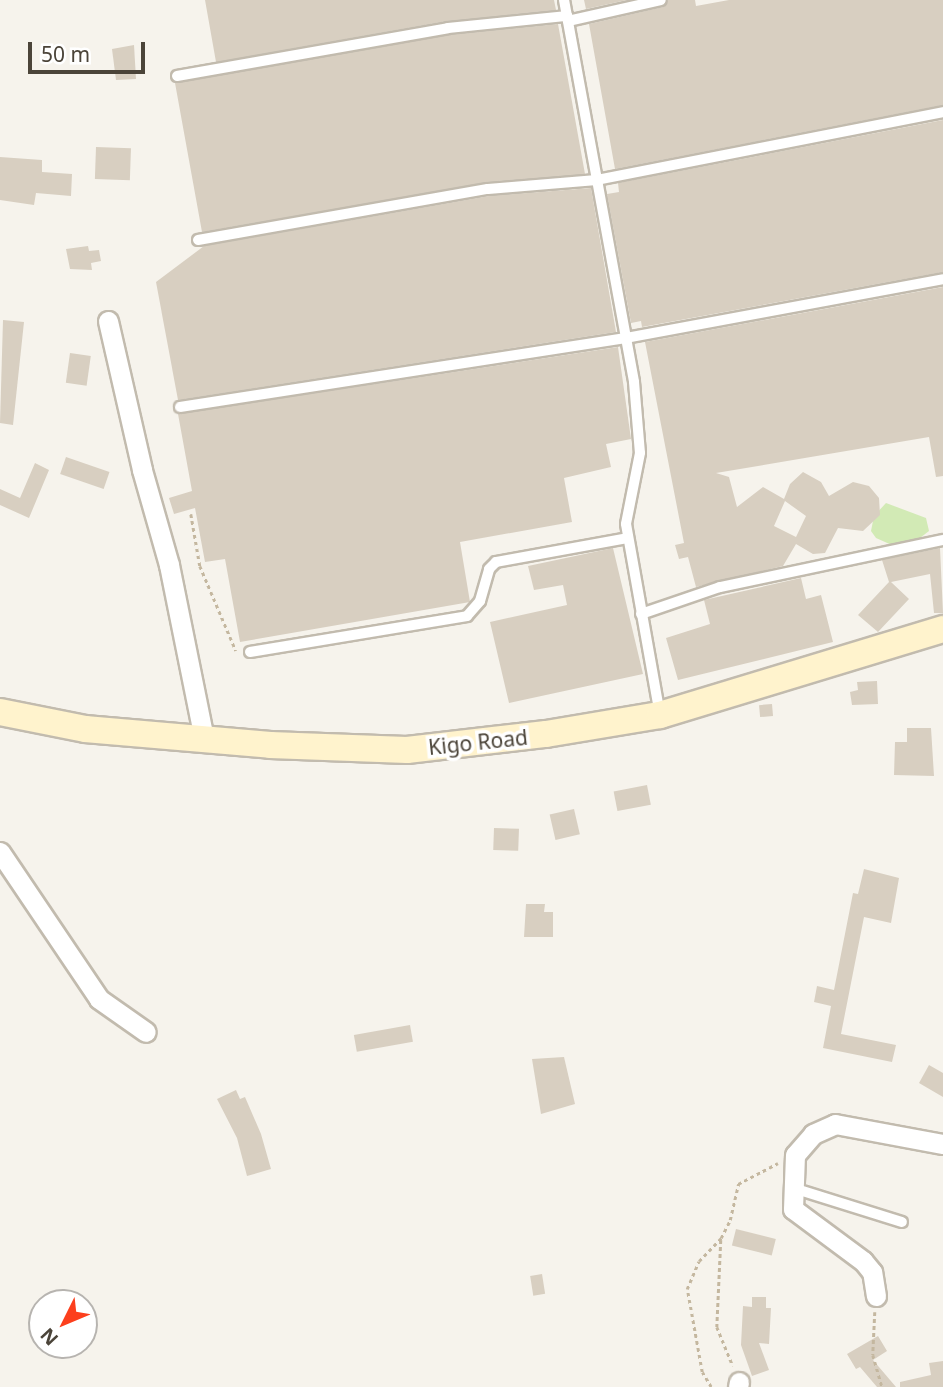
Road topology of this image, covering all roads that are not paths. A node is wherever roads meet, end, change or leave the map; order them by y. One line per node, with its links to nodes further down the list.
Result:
1 (564, 0): 3 (lane)
2 (661, 0): 3 (lane)
3 (568, 18): 4 (lane); 6 (lane)
4 (177, 76)
5 (943, 112): 6 (lane)
6 (597, 180): 7 (lane); 10 (lane)
7 (198, 240)
8 (943, 279): 10 (lane)
9 (108, 321): 19 (street)
10 (626, 338): 11 (lane); 12 (lane)
11 (180, 407)
12 (628, 538): 14 (lane); 16 (lane)
13 (943, 540): 14 (lane)
14 (641, 614): 18 (lane)
15 (943, 629): 18 (street, Kigo Road)
16 (250, 652)
17 (0, 712): 19 (street, Kigo Road)
18 (660, 715): 19 (street, Kigo Road)
19 (204, 739)
20 (0, 852): 21 (street)
21 (146, 1032)
22 (943, 1144): 23 (street)
23 (791, 1188): 24 (lane); 25 (street)
24 (902, 1222)
25 (876, 1296)

